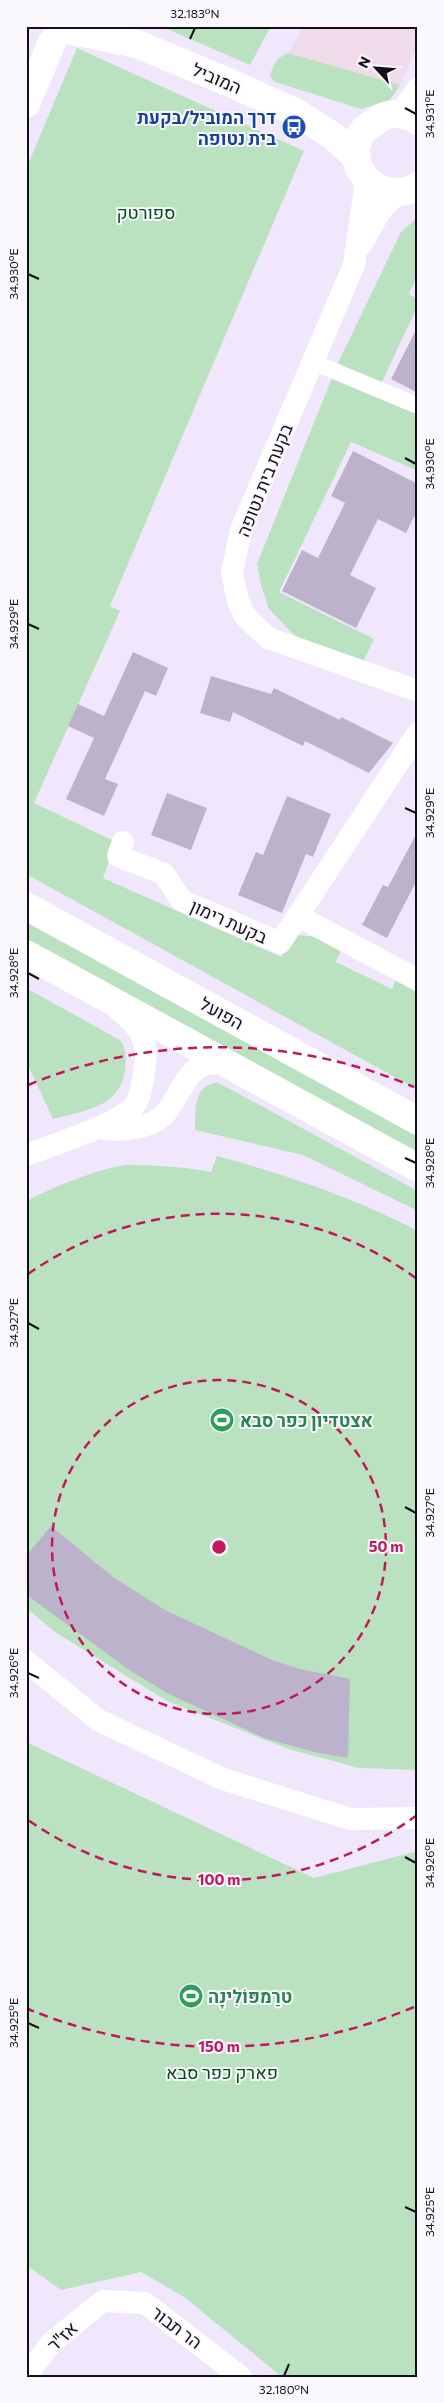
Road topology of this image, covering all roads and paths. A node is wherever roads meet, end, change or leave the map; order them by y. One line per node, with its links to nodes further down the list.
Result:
1 (113, 26): 3 (main road, המוביל)
2 (54, 36): 3 (main road, המוביל); 5 (main road)
3 (137, 44): 6 (main road, המוביל)
4 (418, 88): 7 (street)
5 (26, 104)
6 (297, 112): 7 (main road, המוביל); 8 (main road, המוביל)
7 (397, 119): 8 (main road)
8 (359, 165): 9 (main road, המוביל); 10 (street, בקעת בית נטופה)
9 (413, 188): 10 (street, בקעת בית נטופה)
10 (356, 254): 11 (street, בקעת בית נטופה)
11 (313, 362): 12 (street); 13 (street, בקעת בית נטופה)
12 (418, 406)
13 (418, 691)
14 (418, 733): 17 (street, בקעת רימון)
15 (123, 842): 17 (street, בקעת רימון)
16 (26, 906): 22 (main road, הפועל)
17 (298, 916): 19 (street)
18 (26, 954): 20 (main road)
19 (418, 980)
20 (94, 991): 21 (main road); 23 (street)
21 (232, 1066): 23 (street); 25 (main road)
22 (418, 1121)
23 (99, 1127): 24 (street)
24 (26, 1155)
25 (418, 1168)
26 (26, 1661): 27 (street)
27 (418, 1818)
28 (103, 2301): 29 (street, אז"ר); 30 (street, הר תבור)
29 (26, 2376)
30 (241, 2377)

